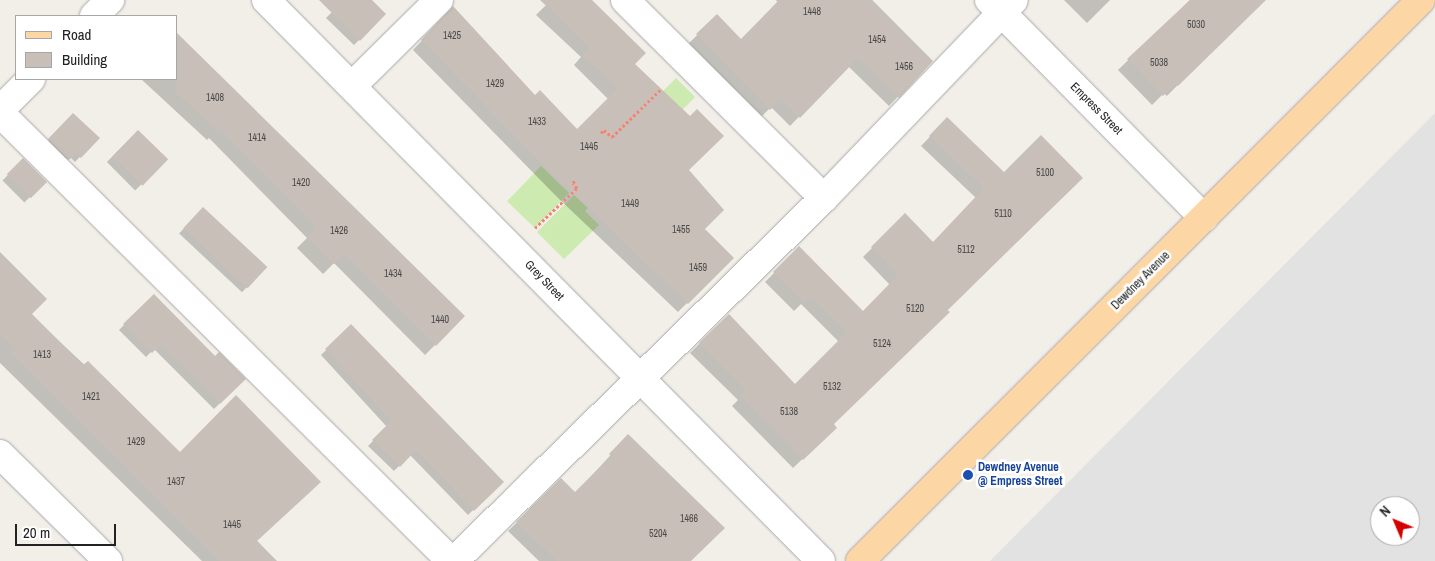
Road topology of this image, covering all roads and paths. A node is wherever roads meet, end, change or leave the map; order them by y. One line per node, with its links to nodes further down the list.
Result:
1 (110, 0): 7 (street)
2 (266, 0): 9 (street, Grey Street)
3 (439, 0): 9 (street)
4 (625, 0): 14 (street)
5 (1421, 0): 15 (main road, Dewdney Avenue)
6 (1001, 4): 14 (street); 15 (street, Empress Street)
7 (95, 15)
8 (30, 80): 11 (street)
9 (353, 85): 17 (street, Grey Street)
10 (661, 89): 12 (path)
11 (0, 111): 20 (street)
12 (601, 133)
13 (575, 180): 16 (path)
14 (824, 198): 17 (street)
15 (1204, 218): 22 (main road, Dewdney Avenue)
16 (533, 231)
17 (638, 378): 20 (street); 21 (street, Grey Street)
18 (0, 454): 19 (street)
19 (108, 561)
20 (453, 561)
21 (821, 561)
22 (860, 561)

